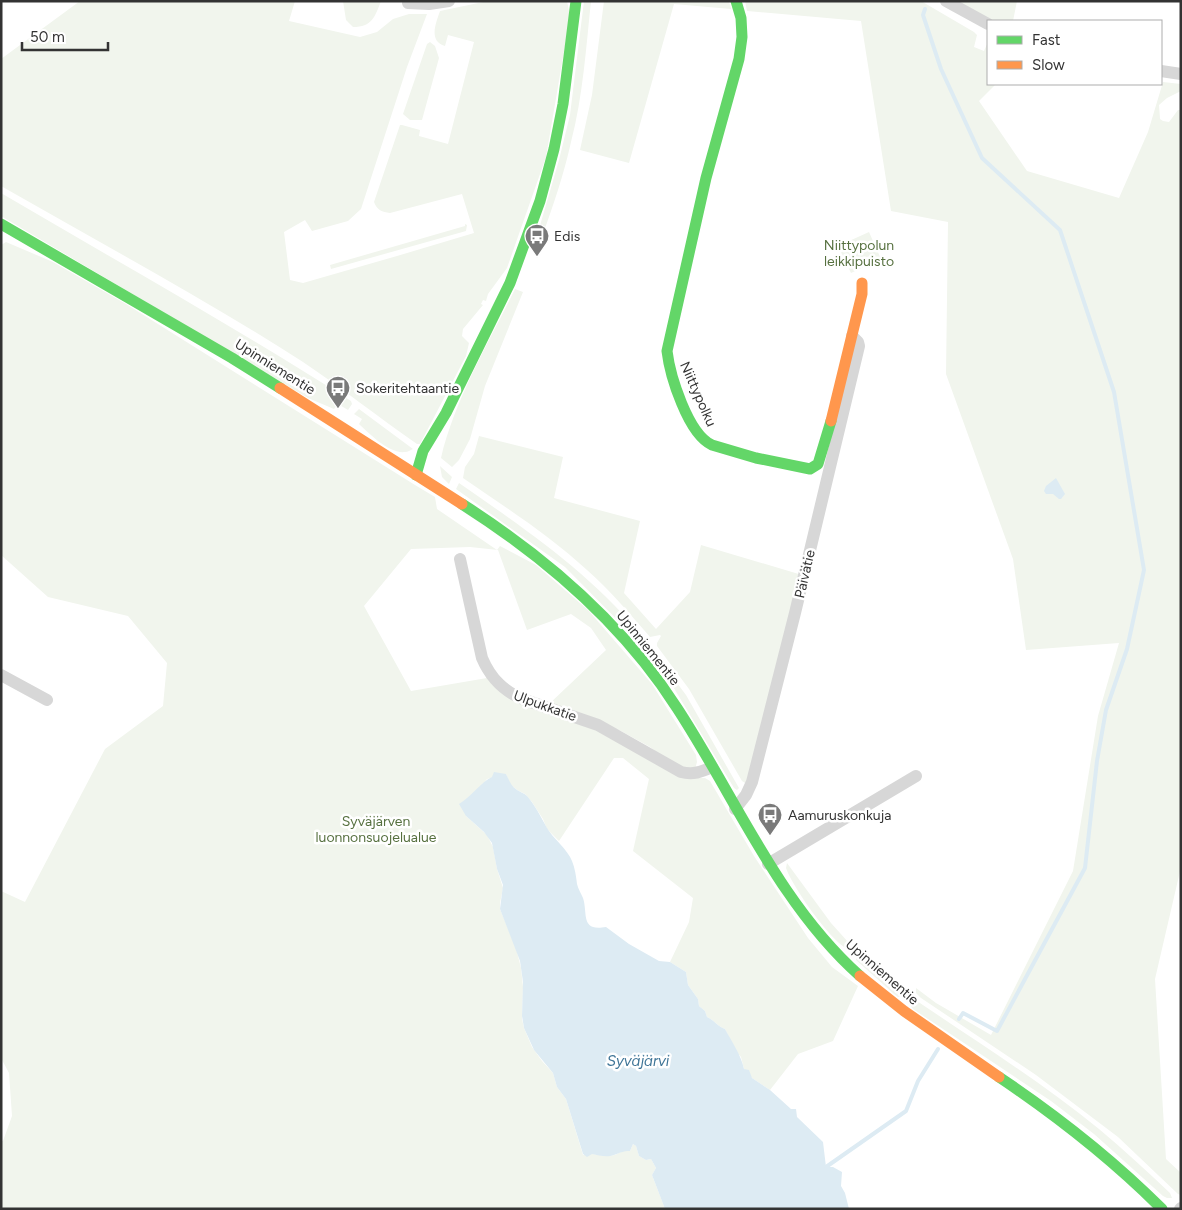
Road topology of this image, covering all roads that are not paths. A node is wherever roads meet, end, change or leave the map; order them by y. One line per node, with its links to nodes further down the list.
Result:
1 (449, 1): 5 (street)
2 (576, 1): 12 (street)
3 (736, 1): 11 (street, Niittypolku)
4 (946, 1): 6 (street)
5 (408, 3)
6 (987, 23)
7 (1162, 71): 8 (street)
8 (1181, 74)
9 (1, 224): 13 (street, Upinniementie)
10 (862, 283): 11 (street, Niittypolku)
11 (852, 336): 19 (street, Päivätie)
12 (446, 413): 13 (street); 13 (street)
13 (416, 475): 17 (street, Upinniementie)
14 (460, 559): 17 (street, Ulpukkatie)
15 (1, 675): 16 (street)
16 (47, 700)
17 (712, 767): 19 (street, Upinniementie)
18 (916, 776): 20 (street)
19 (735, 809): 20 (street, Upinniementie)
20 (768, 864): 21 (street, Upinniementie)
21 (1162, 1209)

